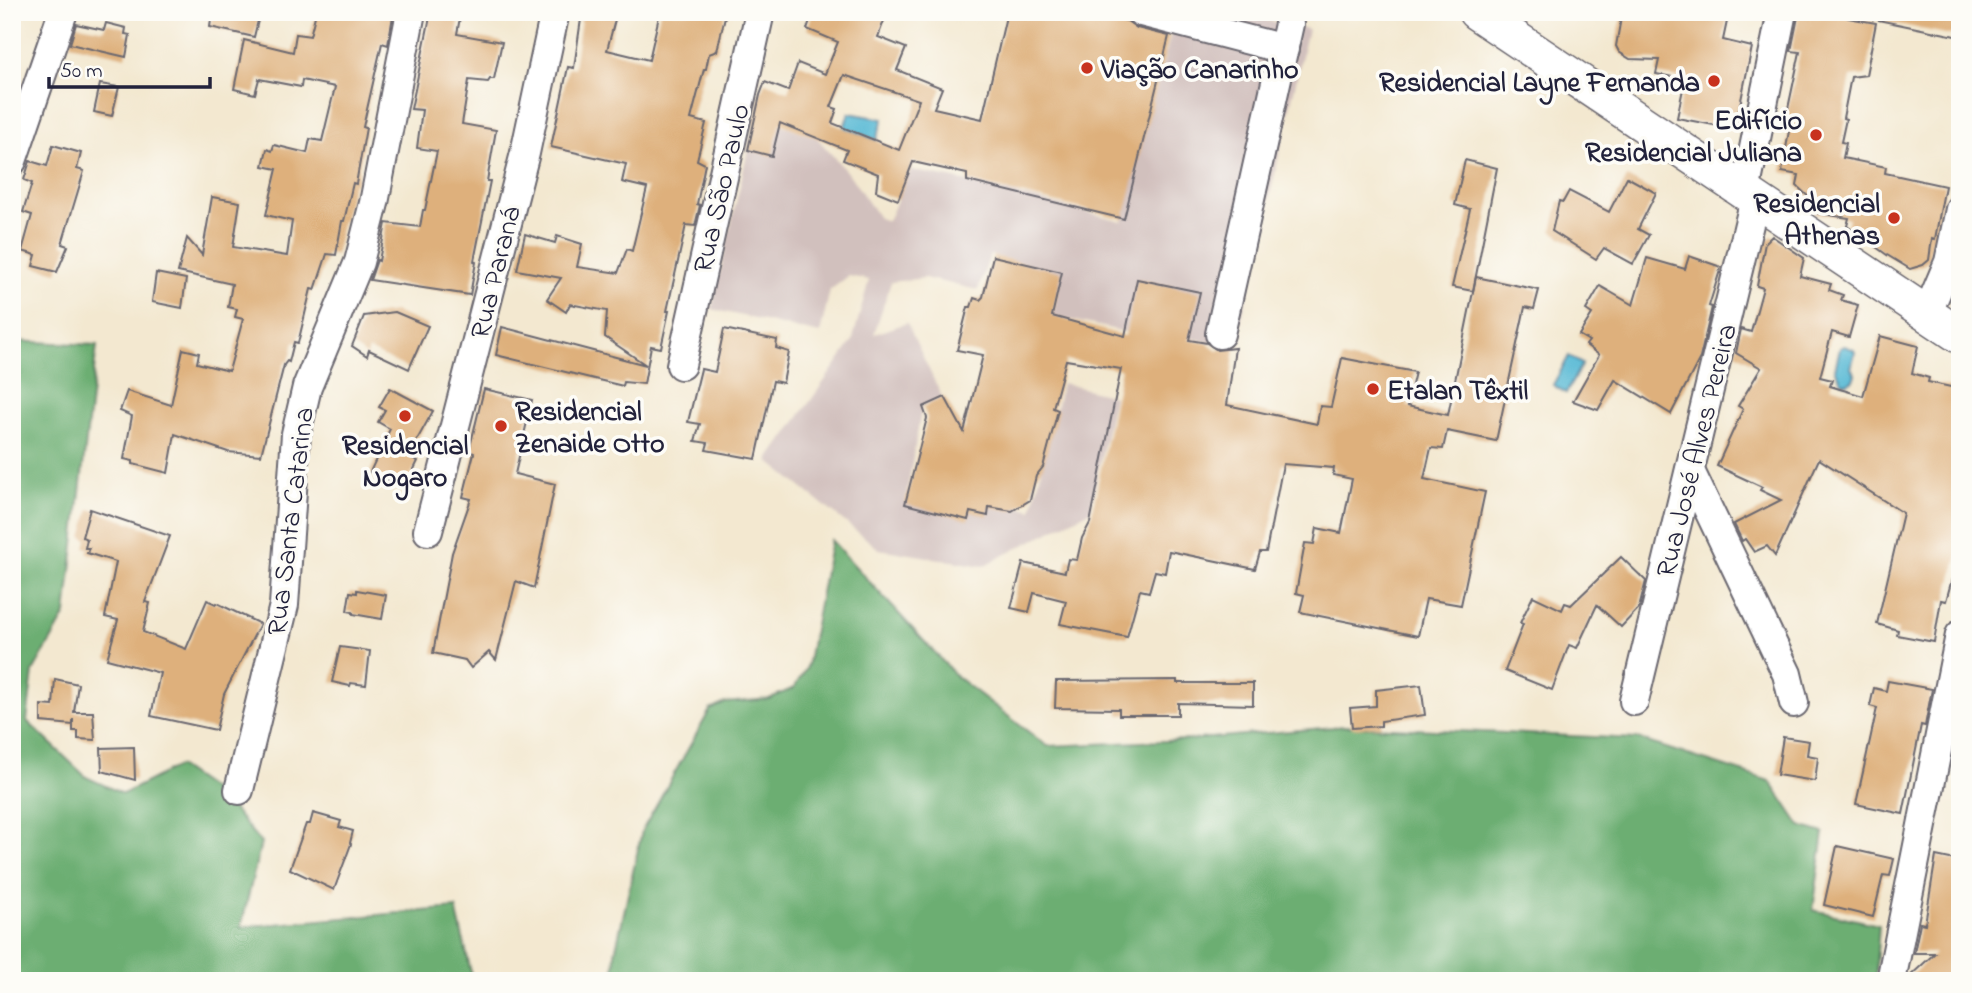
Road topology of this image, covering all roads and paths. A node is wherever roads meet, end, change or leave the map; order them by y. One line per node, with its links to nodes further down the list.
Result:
1 (63, 12): 8 (street)
2 (411, 12): 20 (street, Rua Santa Catarina)
3 (555, 12): 16 (street, Rua Paraná)
4 (760, 12): 14 (street, Rua São Paulo)
5 (1141, 12): 12 (street)
6 (1476, 12): 9 (main road)
7 (1782, 12): 9 (street, Rua José Alves Pereira)
8 (12, 161)
9 (1750, 195): 11 (main road); 15 (street, Rua José Alves Pereira)
10 (1960, 209): 11 (street)
11 (1927, 314): 13 (main road)
12 (1220, 334)
13 (1960, 336)
14 (681, 365)
15 (1690, 471): 18 (street, Rua José Alves Pereira); 19 (street)
16 (428, 531)
17 (1960, 635): 21 (street)
18 (1634, 701)
19 (1794, 703)
20 (239, 790)
21 (1891, 981)

